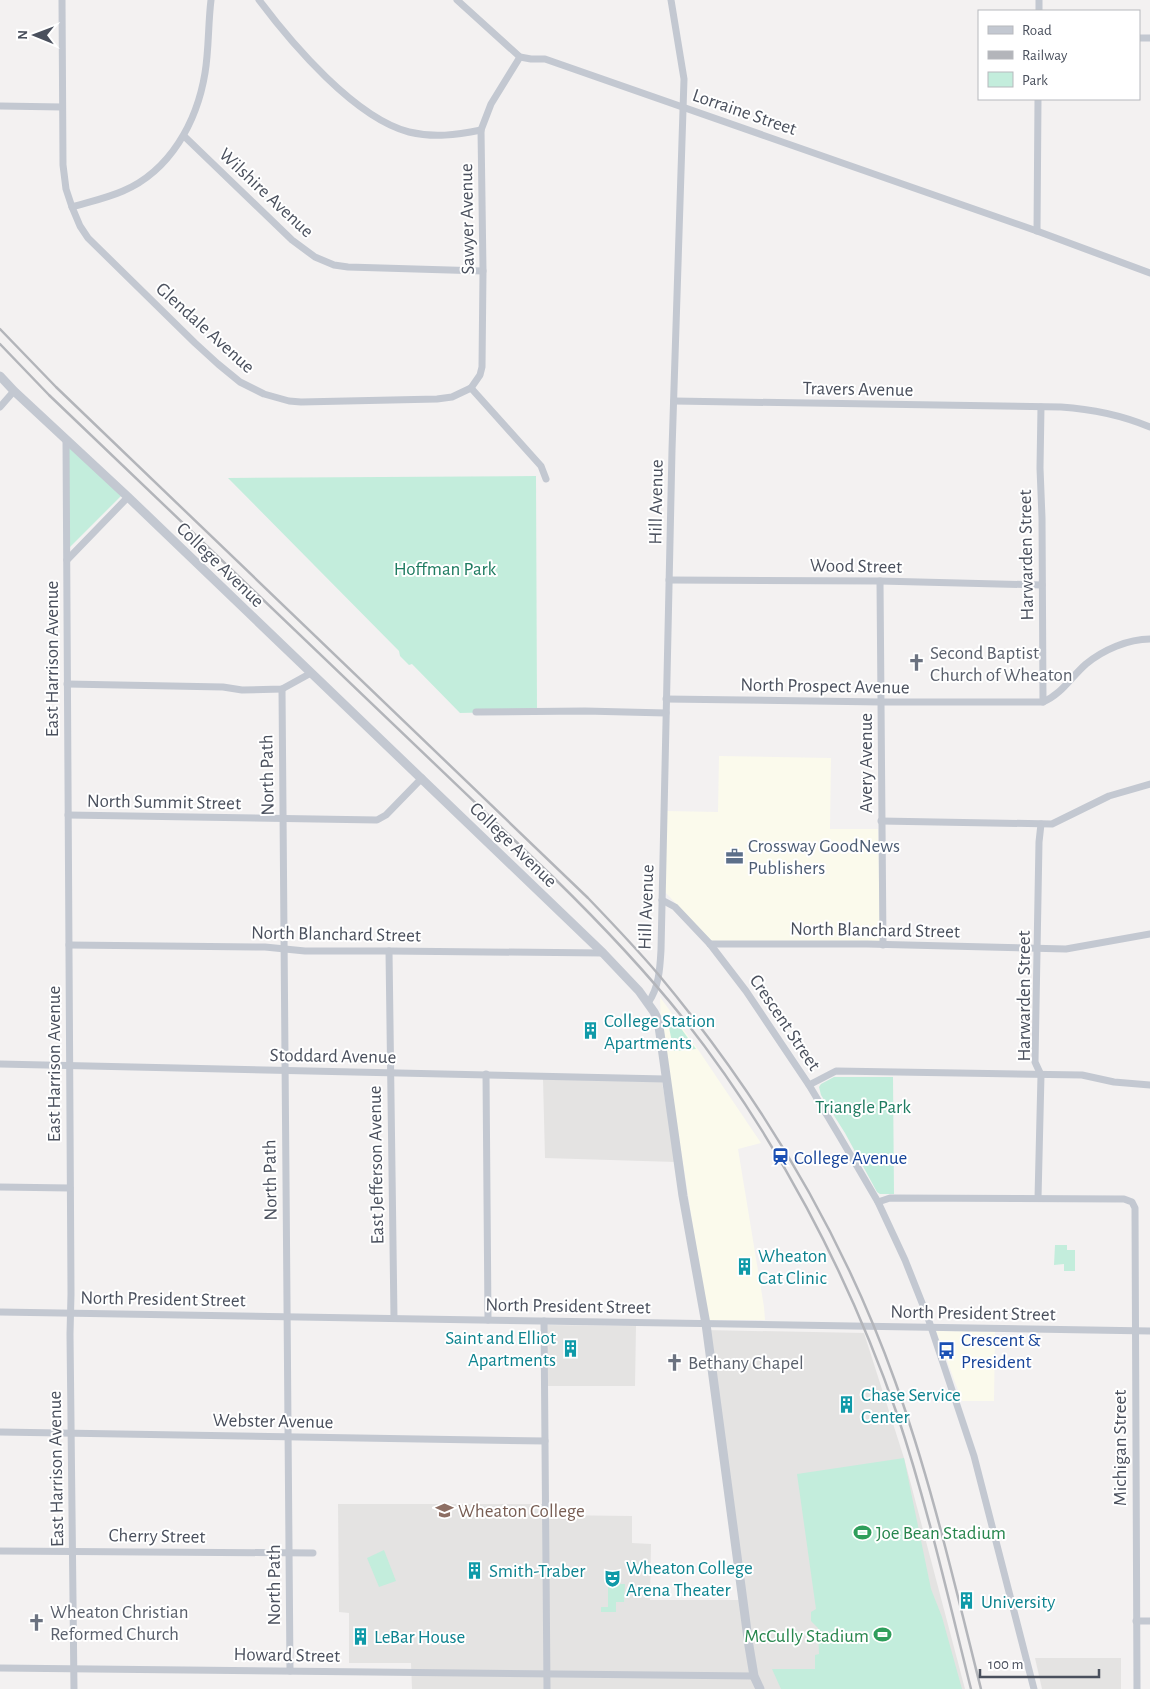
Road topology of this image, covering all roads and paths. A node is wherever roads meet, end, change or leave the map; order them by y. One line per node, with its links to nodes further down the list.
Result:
1 (62, 0): 9 (street, Glendale Avenue)
2 (211, 0): 12 (street)
3 (260, 0): 11 (street)
4 (457, 0): 6 (street)
5 (671, 0): 10 (street, Hill Avenue)
6 (520, 57): 10 (street, Lorraine Street); 11 (street, Sawyer Avenue)
7 (1038, 100): 14 (street)
8 (0, 106): 9 (street)
9 (62, 107): 13 (street, Glendale Avenue)
10 (683, 107): 14 (street, Lorraine Street); 20 (street, Hill Avenue)
11 (481, 130): 15 (street, Sawyer Avenue)
12 (184, 136): 13 (street); 15 (street, Wilshire Avenue)
13 (72, 207): 18 (street, Glendale Avenue)
14 (1037, 231): 16 (street, Lorraine Street)
15 (483, 272): 18 (street, Sawyer Avenue)
16 (1150, 273)
17 (0, 376): 19 (street, College Avenue)
18 (471, 388): 25 (street)
19 (14, 391): 21 (street); 24 (street, College Avenue)
20 (674, 401): 22 (street, Travers Avenue); 28 (street, Hill Avenue)
21 (0, 407)
22 (1041, 407): 23 (street, Travers Avenue); 30 (street, Harwarden Street)
23 (1150, 427)
24 (66, 439): 26 (street, College Avenue); 27 (street, East Harrison Avenue)
25 (546, 479)
26 (128, 497): 27 (street); 32 (street, College Avenue)
27 (67, 560): 33 (street, East Harrison Avenue)
28 (669, 580): 29 (street, Wood Street); 35 (street, Hill Avenue)
29 (880, 581): 30 (street, Wood Street); 36 (street, Avery Avenue)
30 (1042, 586): 37 (street, Harwarden Street)
31 (1150, 639): 37 (street)
32 (311, 673): 34 (street); 40 (street, College Avenue)
33 (67, 684): 34 (street); 42 (street, East Harrison Avenue)
34 (282, 689): 43 (street, North Path)
35 (666, 699): 36 (street, North Prospect Avenue); 39 (street, Hill Avenue)
36 (881, 702): 37 (street, North Prospect Avenue); 44 (street, Avery Avenue)
37 (1043, 702)
38 (476, 712): 39 (street)
39 (666, 713): 46 (street, Hill Avenue)
40 (422, 778): 43 (street, North Summit Street); 54 (street, College Avenue)
41 (1150, 784): 45 (street)
42 (68, 815): 43 (street, North Summit Street); 49 (street, East Harrison Avenue)
43 (283, 819): 52 (street, North Path)
44 (881, 821): 45 (street); 50 (street, Avery Avenue)
45 (1041, 824): 51 (street, Harwarden Street)
46 (662, 900): 48 (street, Crescent Street); 55 (street, Hill Avenue)
47 (1150, 934): 51 (street, North Blanchard Street)
48 (710, 944): 50 (street, North Blanchard Street); 63 (street, Crescent Street)
49 (69, 945): 52 (street, North Blanchard Street); 57 (street, East Harrison Avenue)
50 (883, 945): 51 (street, North Blanchard Street)
51 (1038, 948): 61 (street, Harwarden Street)
52 (284, 949): 53 (street, North Blanchard Street); 58 (street, North Path)
53 (389, 951): 54 (street, North Blanchard Street); 59 (street, East Jefferson Avenue)
54 (603, 953): 55 (street, College Avenue)
55 (648, 1004): 62 (street, College Avenue)
56 (0, 1064): 57 (street, Stoddard Avenue)
57 (70, 1065): 58 (street, Stoddard Avenue); 66 (street, East Harrison Avenue)
58 (284, 1070): 59 (street, Stoddard Avenue); 71 (street, North Path)
59 (390, 1073): 60 (street, Stoddard Avenue); 72 (street, East Jefferson Avenue)
60 (486, 1074): 62 (street, Stoddard Avenue); 73 (street)
61 (1041, 1075): 63 (street); 64 (street); 67 (street, Harwarden Street)
62 (665, 1079): 75 (street, College Avenue)
63 (809, 1085): 68 (street, Crescent Street)
64 (1150, 1085)
65 (0, 1187): 66 (street)
66 (70, 1188): 70 (street, East Harrison Avenue)
67 (1038, 1198): 68 (street); 77 (street, Michigan Street)
68 (878, 1202): 76 (street, Crescent Street)
69 (0, 1312): 70 (street, North President Street)
70 (70, 1314): 71 (street, North President Street); 80 (street, East Harrison Avenue)
71 (287, 1316): 72 (street, North President Street); 81 (street, North Path)
72 (394, 1318): 73 (street, North President Street)
73 (488, 1320): 74 (street, North President Street)
74 (544, 1321): 75 (street, North President Street); 82 (street)
75 (706, 1324): 76 (street, North President Street); 93 (street, College Avenue)
76 (931, 1328): 77 (street, North President Street); 97 (street, Crescent Street)
77 (1135, 1331): 78 (street, North President Street); 87 (street, Michigan Street)
78 (1150, 1331)
79 (0, 1432): 80 (street, Webster Avenue)
80 (70, 1434): 81 (street, Webster Avenue); 84 (street, East Harrison Avenue)
81 (288, 1436): 82 (street, Webster Avenue); 85 (street, North Path)
82 (545, 1440): 92 (street)
83 (0, 1551): 84 (street, Cherry Street)
84 (73, 1552): 85 (street, Cherry Street); 90 (street, East Harrison Avenue)
85 (289, 1553): 86 (street, Cherry Street); 91 (street, North Path)
86 (313, 1553)
87 (1136, 1621): 88 (street); 98 (street, Michigan Street)
88 (1150, 1621)
89 (0, 1668): 90 (street, Howard Street)
90 (74, 1670): 91 (street, Howard Street); 94 (street, East Harrison Avenue)
91 (290, 1671): 92 (street, Howard Street)
92 (546, 1674): 93 (street, Howard Street); 95 (street)
93 (754, 1676): 96 (street, College Avenue)
94 (74, 1689)
95 (547, 1689)
96 (760, 1689)
97 (1034, 1689)
98 (1137, 1689)

